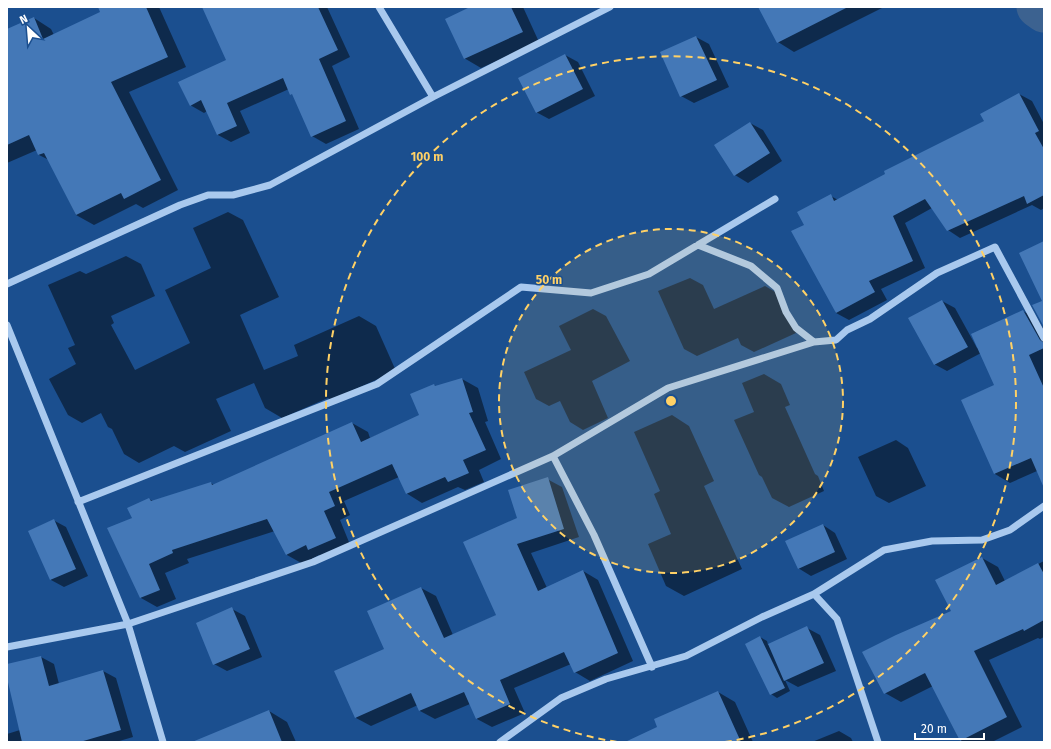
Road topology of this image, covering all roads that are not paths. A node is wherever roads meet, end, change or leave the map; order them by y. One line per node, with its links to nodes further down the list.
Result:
1 (379, 7): 3 (street)
2 (610, 7): 3 (street)
3 (433, 97): 6 (street)
4 (775, 199): 5 (street)
5 (698, 245): 9 (street); 13 (street)
6 (7, 284)
7 (7, 325): 10 (street)
8 (1044, 338): 9 (street)
9 (814, 342): 12 (street)
10 (15, 349): 11 (street); 13 (street)
11 (7, 352)
12 (553, 456): 16 (street); 18 (street)
13 (78, 502): 16 (street)
14 (1044, 506): 15 (street)
15 (814, 594): 18 (street); 21 (street)
16 (128, 624): 17 (street); 19 (street)
17 (7, 647)
18 (652, 667): 20 (street)
19 (164, 742)
20 (500, 742)
21 (878, 742)

